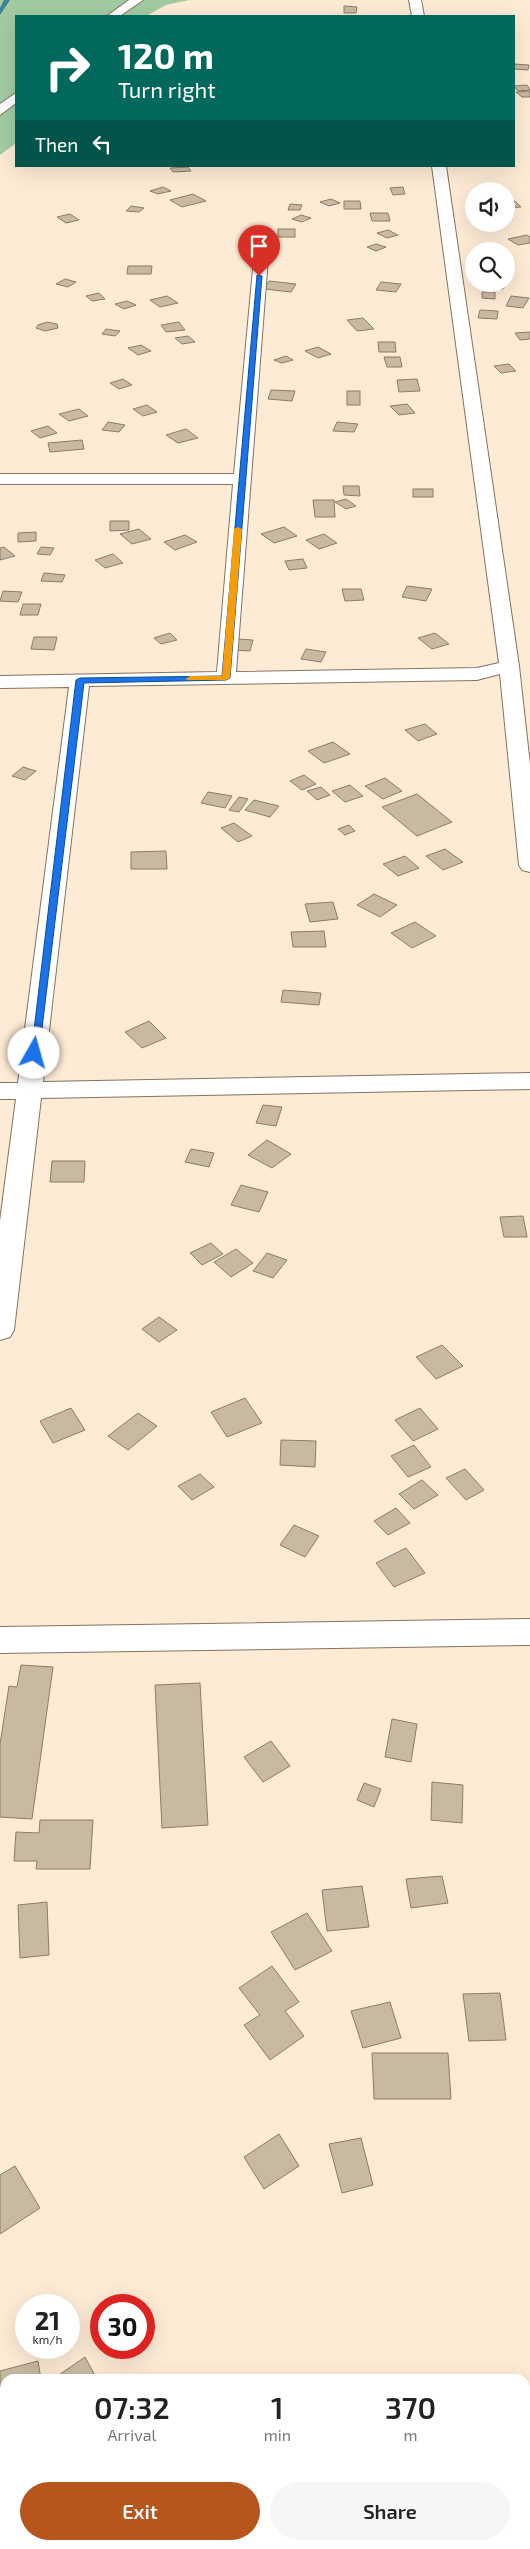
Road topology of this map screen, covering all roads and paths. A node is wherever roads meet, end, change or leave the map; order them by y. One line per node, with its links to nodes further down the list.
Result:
1 (137, 0): 3 (street)
2 (416, 0): 4 (street)
3 (114, 15)
4 (418, 15)
5 (15, 98): 6 (street)
6 (0, 111)
7 (439, 167): 11 (street)
8 (261, 258): 10 (street)
9 (0, 479): 10 (street)
10 (242, 479): 12 (street)
11 (509, 666): 12 (street); 15 (street)
12 (226, 678): 13 (street)
13 (80, 680): 14 (street); 18 (street)
14 (0, 682)
15 (530, 865)
16 (530, 1081): 18 (street)
17 (0, 1091): 18 (street)
18 (29, 1092): 19 (street)
19 (0, 1330)
20 (530, 1632): 21 (street)
21 (0, 1640)

